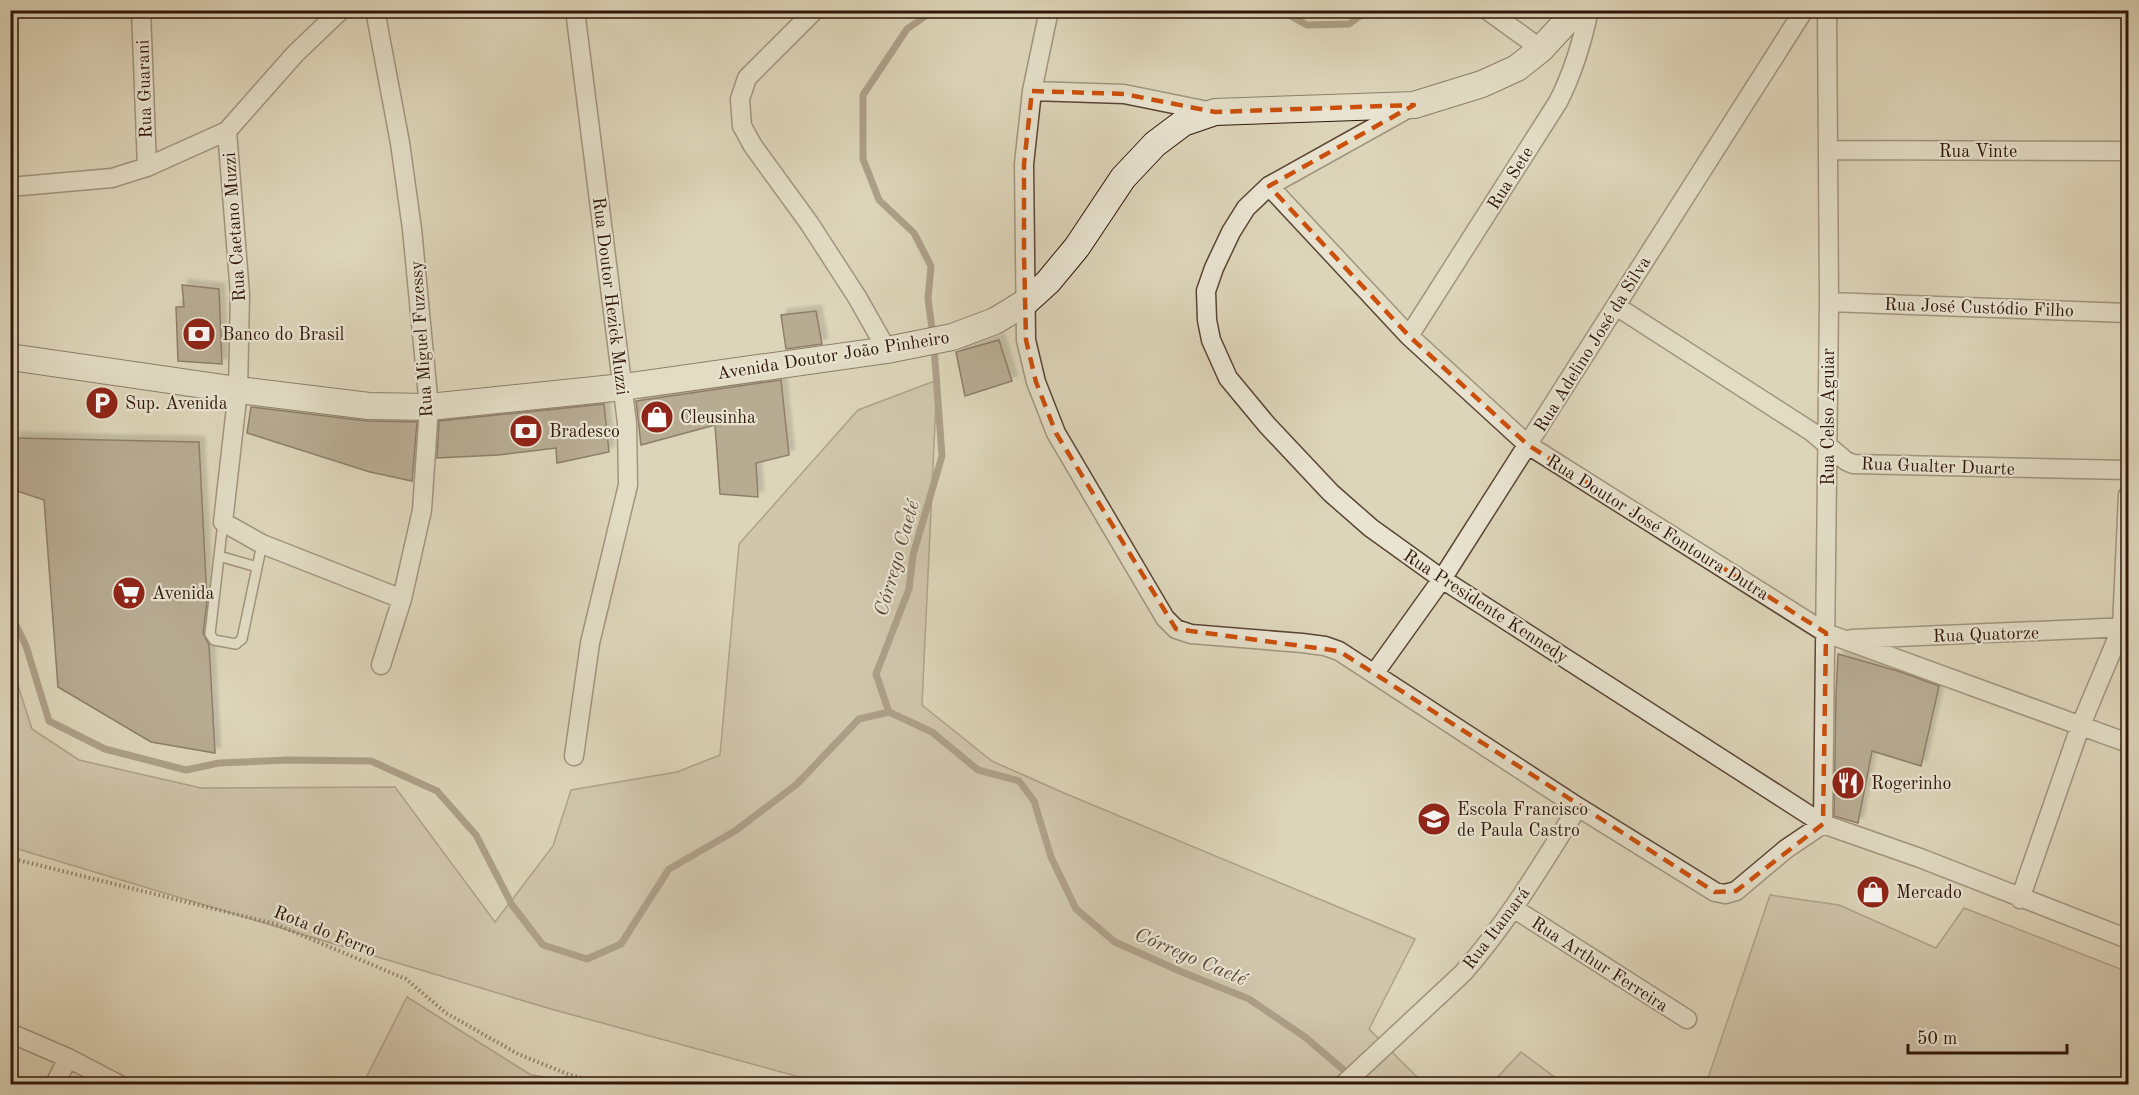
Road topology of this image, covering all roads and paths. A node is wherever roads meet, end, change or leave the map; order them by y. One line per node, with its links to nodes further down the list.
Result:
1 (141, 10): 19 (street, Rua Guarani)
2 (340, 10): 16 (street)
3 (375, 10): 31 (street, Rua Miguel Fuzessy)
4 (575, 10): 29 (street, Rua Doutor Hezick Muzzi)
5 (815, 10): 27 (street)
6 (1049, 10): 13 (street)
7 (1487, 10): 12 (street)
8 (1574, 10): 12 (main road, Avenida Doutor João Pinheiro)
9 (1589, 10): 26 (street, Rua Sete)
10 (1804, 10): 24 (street, Rua Adelino José da Silva)
11 (1827, 10): 17 (street, Rua Celso Aguiar)
12 (1541, 49): 14 (main road, Avenida Doutor João Pinheiro)
13 (1032, 91): 15 (street); 22 (street)
14 (1414, 105): 15 (main road, Avenida Doutor João Pinheiro); 20 (street, Rua Presidente Kennedy)
15 (1215, 112): 22 (main road, Avenida Doutor João Pinheiro)
16 (227, 131): 19 (street); 30 (street, Rua Caetano Muzzi)
17 (1828, 150): 18 (street, Rua Vinte); 23 (street, Rua Celso Aguiar)
18 (2128, 151)
19 (147, 167): 21 (street)
20 (1269, 186): 26 (street, Rua Doutor José Fontoura Dutra); 40 (street, Rua Presidente Kennedy)
21 (10, 187)
22 (1026, 302): 27 (main road, Avenida Doutor João Pinheiro); 46 (street)
23 (1829, 302): 25 (street, Rua José Custódio Filho); 33 (street, Rua Celso Aguiar)
24 (1616, 306): 32 (street, Rua Adelino José da Silva); 33 (street, Rua Gualter Duarte)
25 (2128, 313)
26 (1409, 336): 32 (street, Rua Doutor José Fontoura Dutra)
27 (891, 349): 29 (main road, Avenida Doutor João Pinheiro)
28 (10, 357): 30 (main road, Avenida Doutor João Pinheiro)
29 (623, 387): 31 (main road, Avenida Doutor João Pinheiro); 49 (street, Rua Doutor Hezick Muzzi)
30 (238, 390): 31 (main road, Avenida Doutor João Pinheiro); 36 (street, Rua Caetano Muzzi)
31 (429, 407): 41 (street, Rua Miguel Fuzessy)
32 (1528, 445): 40 (street, Rua Adelino José da Silva); 43 (street, Rua Doutor José Fontoura Dutra)
33 (1828, 445): 34 (street, Rua Gualter Duarte); 43 (street, Rua Celso Aguiar)
34 (2128, 470)
35 (2128, 495): 42 (street)
36 (223, 522): 37 (street); 38 (lane)
37 (262, 544): 39 (lane); 41 (street)
38 (219, 556): 39 (lane); 39 (lane)
39 (257, 567)
40 (1442, 579): 46 (street, Rua Adelino José da Silva); 51 (street, Rua Presidente Kennedy)
41 (402, 599): 45 (street, Rua Miguel Fuzessy)
42 (2125, 627): 44 (street, Rua Quatorze); 47 (street)
43 (1826, 633): 44 (street, Rua Doutor José Fontoura Dutra); 51 (street, Rua Celso Aguiar)
44 (1844, 640): 47 (street, Rua Doutor José Fontoura Dutra)
45 (381, 665)
46 (1374, 674): 50 (street)
47 (2080, 727): 48 (street, Rua Doutor José Fontoura Dutra); 53 (street)
48 (2128, 743)
49 (574, 756)
50 (1578, 807): 51 (street); 54 (street, Rua Itamará)
51 (1823, 824): 53 (street, Rua Presidente Kennedy)
52 (10, 858): 61 (path, Rota do Ferro)
53 (2020, 899): 55 (street, Rua Presidente Kennedy)
54 (1513, 908): 56 (street, Rua Arthur Ferreira); 62 (street, Rua Itamará)
55 (2128, 939)
56 (1687, 1019)
57 (10, 1033): 58 (street)
58 (68, 1058): 59 (street); 60 (street)
59 (55, 1084)
60 (118, 1084)
61 (605, 1084)
62 (1344, 1084)

